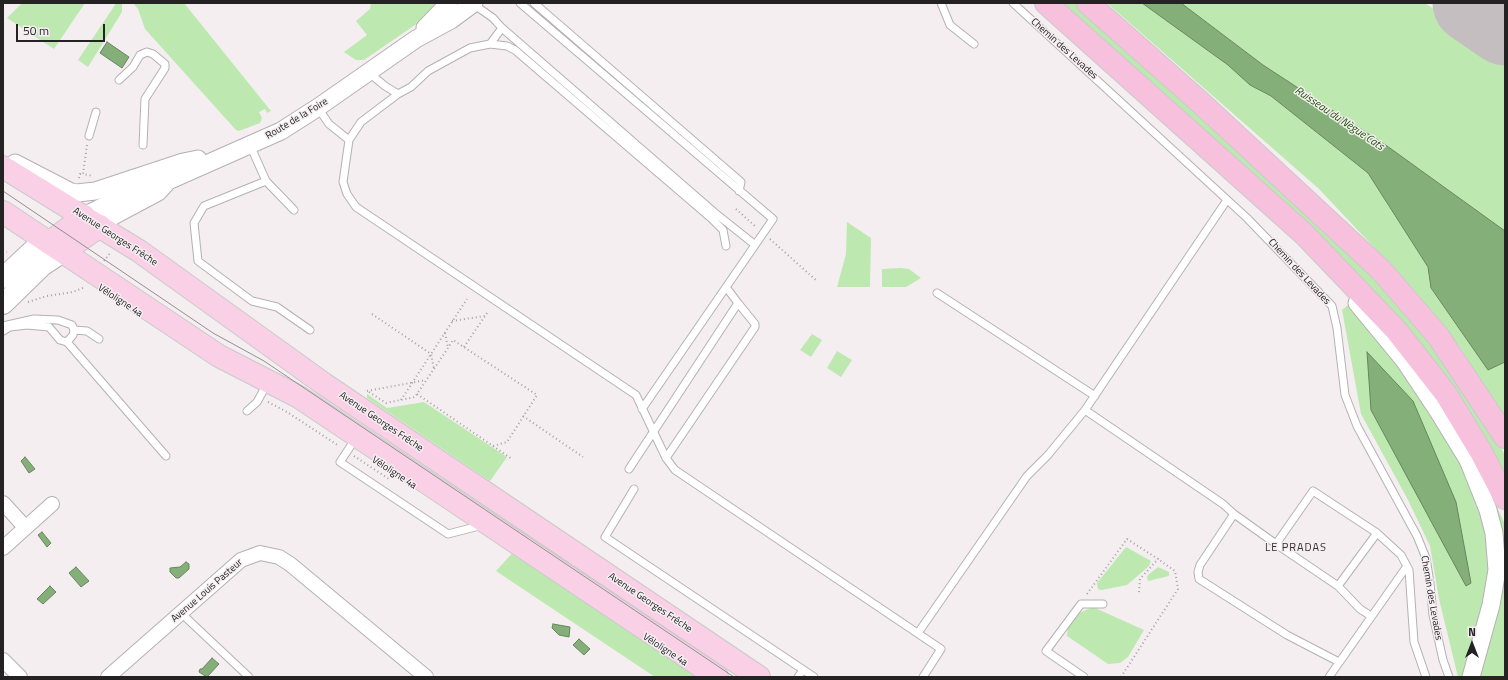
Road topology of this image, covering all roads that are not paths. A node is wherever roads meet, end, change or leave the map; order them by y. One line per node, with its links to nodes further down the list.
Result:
1 (449, 3): 10 (street, Route de la Foire)
2 (473, 3): 9 (lane); 10 (street, Route de la Foire)
3 (535, 3): 25 (lane)
4 (941, 3): 12 (lane)
5 (1013, 3): 26 (lane, Chemin des Levades)
6 (1046, 3): 33 (highway)
7 (1088, 3): 51 (highway)
8 (522, 4): 25 (lane)
9 (502, 28): 11 (lane); 30 (lane)
10 (416, 39): 13 (street, Route de la Foire)
11 (490, 44): 15 (lane); 31 (lane)
12 (974, 44)
13 (368, 72): 15 (lane); 16 (street, Route de la Foire)
14 (119, 80): 20 (lane)
15 (398, 94): 19 (lane)
16 (318, 108): 19 (lane); 21 (street, Route de la Foire)
17 (96, 112): 18 (lane)
18 (89, 136)
19 (349, 140): 47 (lane)
20 (143, 145)
21 (244, 148): 22 (street); 24 (lane); 29 (street, Route de la Foire)
22 (3, 157)
23 (3, 168): 29 (main road, Avenue Georges Frêche)
24 (266, 181): 27 (lane); 41 (lane)
25 (739, 191): 30 (lane)
26 (1227, 200): 46 (lane); 87 (lane, Chemin des Levades)
27 (294, 210)
28 (3, 212): 32 (main road)
29 (92, 221): 32 (main road); 80 (main road, Avenue Georges Frêche)
30 (754, 244): 35 (lane)
31 (726, 246)
32 (56, 247): 34 (main road); 38 (main road); 45 (main road)
33 (1341, 271): 57 (highway); 88 (street)
34 (3, 278)
35 (726, 287): 37 (lane); 47 (lane)
36 (937, 293): 46 (lane)
37 (738, 303): 50 (lane); 54 (lane)
38 (3, 304)
39 (3, 326): 40 (lane)
40 (74, 330): 43 (lane); 44 (lane)
41 (310, 330)
42 (3, 332): 44 (lane)
43 (99, 339)
44 (67, 342): 53 (lane)
45 (264, 390): 49 (lane); 52 (main road)
46 (1095, 396): 48 (lane)
47 (642, 409): 50 (lane)
48 (1086, 410): 60 (lane); 71 (lane)
49 (247, 411)
50 (654, 432): 54 (lane); 55 (lane)
51 (1505, 437)
52 (352, 444): 61 (main road); 61 (lane)
53 (166, 456)
54 (666, 458): 71 (lane)
55 (629, 469)
56 (634, 490): 74 (lane)
57 (1505, 498)
58 (3, 503): 62 (street)
59 (52, 504): 62 (street)
60 (1234, 514): 64 (lane); 73 (lane)
61 (489, 524): 79 (main road)
62 (25, 527): 65 (street)
63 (1377, 533): 64 (lane); 66 (lane); 67 (lane)
64 (1276, 544): 67 (lane)
65 (3, 548)
66 (1407, 566): 70 (lane); 86 (lane)
67 (1338, 586): 70 (lane)
68 (1102, 604): 84 (lane)
69 (181, 613): 76 (street, Avenue Louis Pasteur); 77 (lane); 78 (street, Avenue Louis Pasteur)
70 (1371, 616): 73 (lane)
71 (918, 633): 83 (lane)
72 (3, 660): 75 (street)
73 (1339, 662): 85 (lane)
74 (803, 670): 81 (lane); 82 (lane)
75 (20, 677)
76 (108, 677)
77 (249, 677)
78 (426, 677)
79 (717, 677)
80 (759, 677)
81 (798, 677)
82 (814, 677)
83 (923, 677)
84 (1084, 677)
85 (1329, 677)
86 (1426, 677)
87 (1449, 677)
88 (1471, 677)

